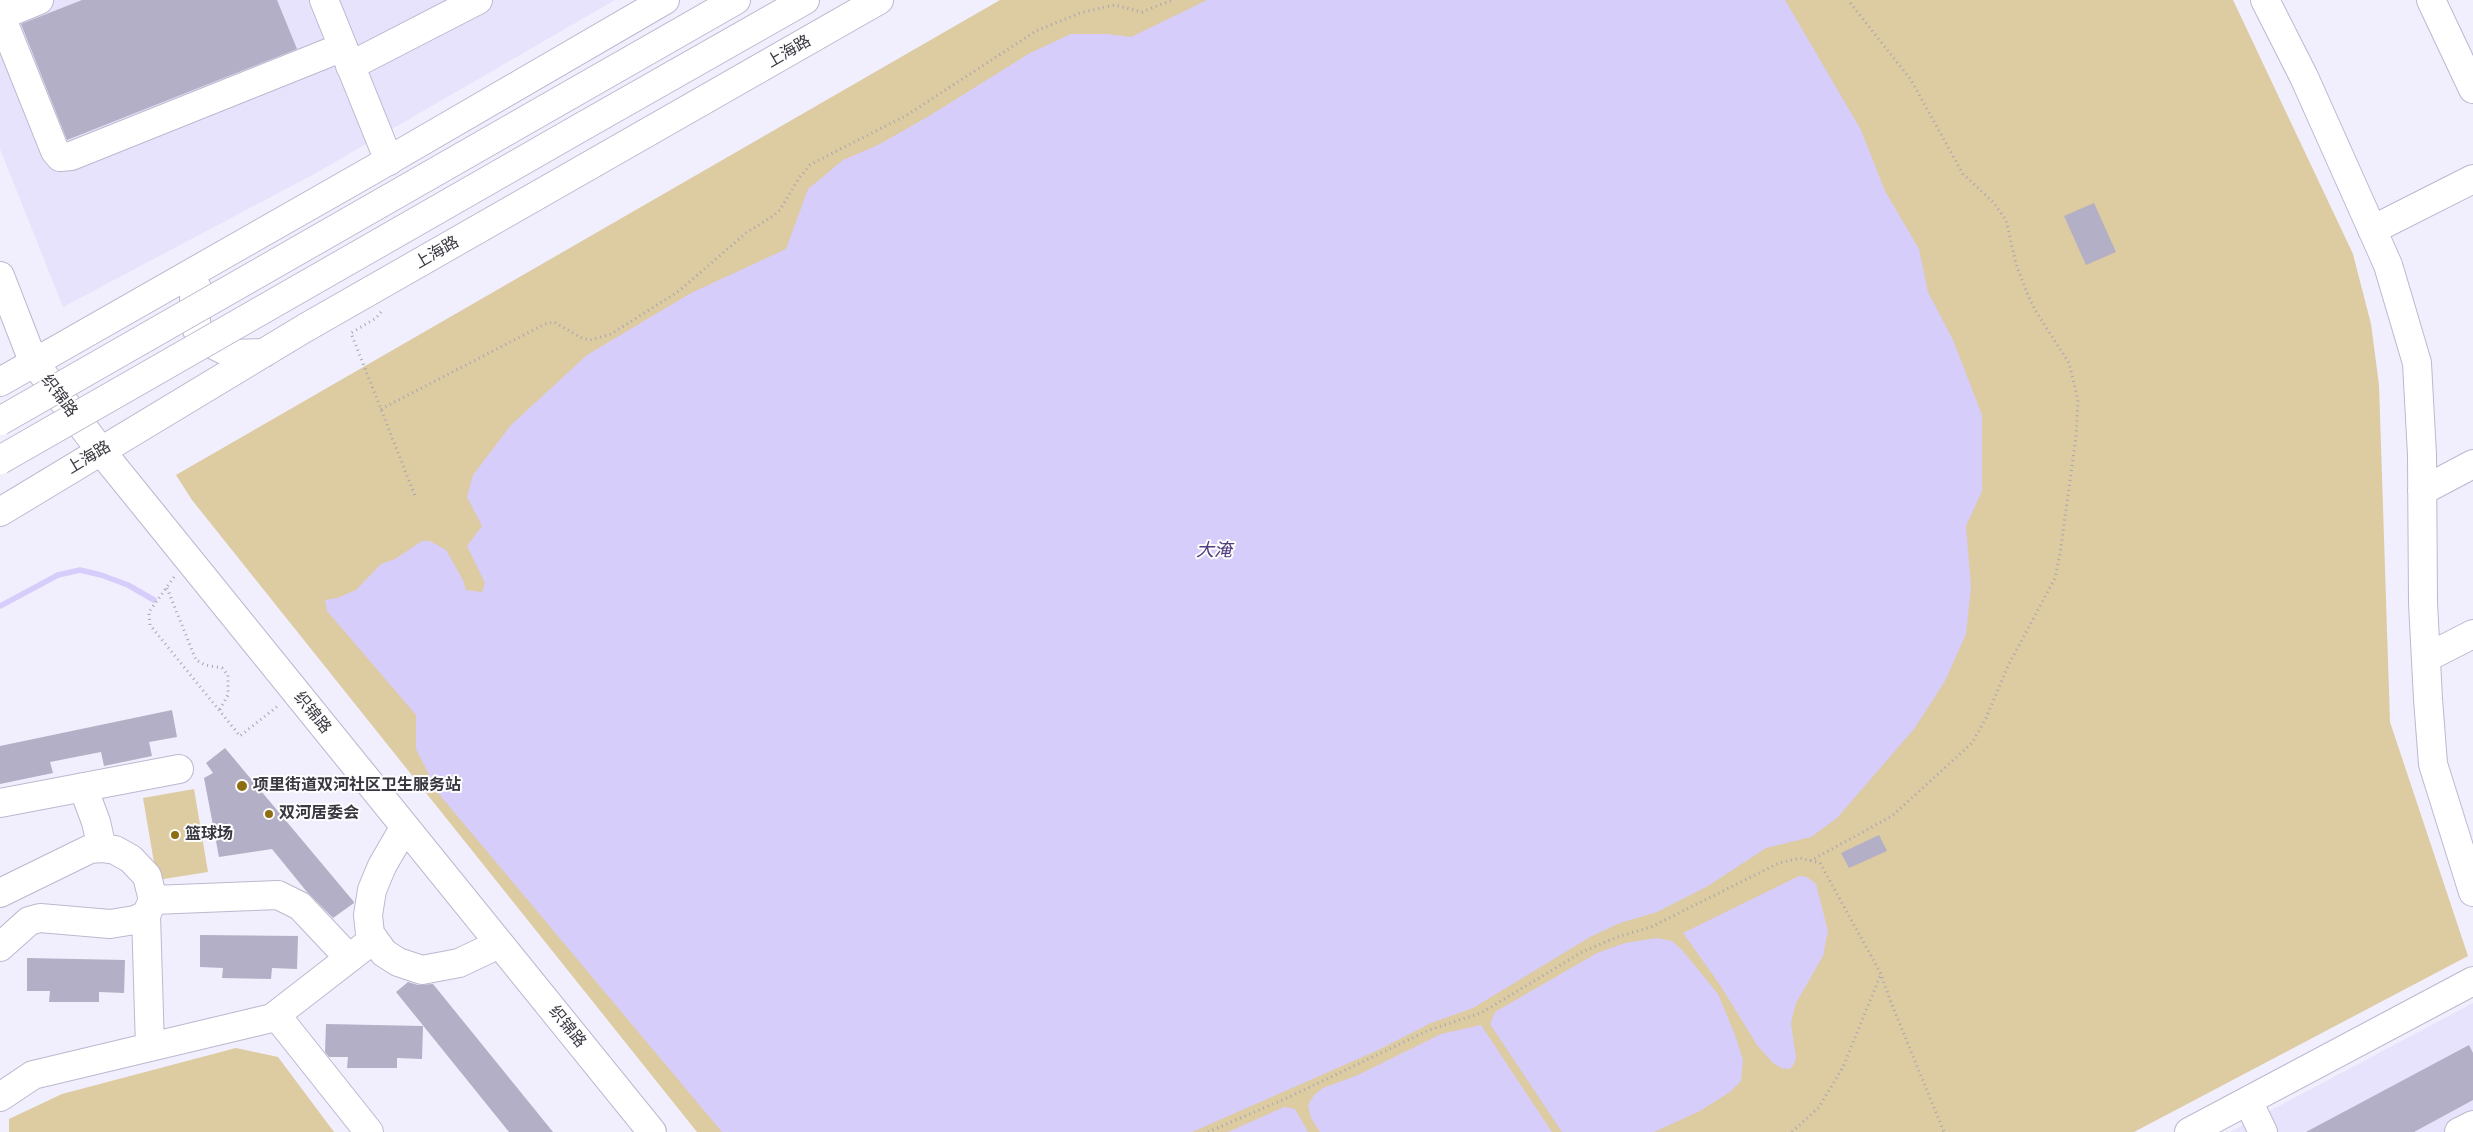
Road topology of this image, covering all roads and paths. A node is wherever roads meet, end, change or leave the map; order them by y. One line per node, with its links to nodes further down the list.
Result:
1 (39, 0): 12 (main road)
2 (324, 0): 13 (main road)
3 (478, 0): 13 (main road)
4 (665, 0): 15 (main road)
5 (736, 0): 25 (main road, bridge)
6 (805, 0): 27 (main road, bridge)
7 (879, 0): 20 (main road, 上海路)
8 (1172, 0): 24 (path)
9 (1848, 0): 43 (path)
10 (2265, 0): 17 (main road)
11 (2431, 0): 14 (main road)
12 (0, 15): 13 (main road)
13 (347, 57): 15 (main road)
14 (2473, 88)
15 (390, 161): 18 (main road)
16 (2473, 179): 17 (main road)
17 (2372, 230): 29 (main road)
18 (217, 258): 21 (main road); 22 (main road)
19 (0, 276): 22 (main road, 织锦路)
20 (378, 287): 21 (main road, 上海路); 24 (path)
21 (264, 353): 26 (main road, 上海路)
22 (33, 361): 23 (main road); 26 (main road, 织锦路)
23 (0, 382)
24 (381, 409): 30 (path)
25 (0, 421)
26 (101, 451): 31 (main road, 上海路); 32 (main road, 织锦路)
27 (0, 460)
28 (2473, 464): 29 (main road)
29 (2422, 491): 35 (main road)
30 (415, 496)
31 (0, 512)
32 (187, 558): 33 (path); 36 (main road, 织锦路)
33 (167, 587): 37 (path); 37 (path)
34 (2473, 634): 35 (main road)
35 (2426, 658): 45 (main road)
36 (295, 692): 37 (path); 41 (main road, 织锦路)
37 (219, 711)
38 (179, 769): 39 (main road)
39 (83, 787): 40 (main road); 42 (main road)
40 (0, 802)
41 (404, 828): 48 (main road); 49 (main road, 织锦路)
42 (102, 848): 44 (main road); 46 (main road)
43 (1810, 861): 52 (path); 61 (path)
44 (1, 890): 47 (main road)
45 (2473, 892)
46 (149, 908): 47 (main road); 51 (main road); 55 (main road)
47 (22, 927): 50 (main road)
48 (374, 939): 49 (main road); 51 (main road)
49 (499, 944): 60 (main road, 织锦路)
50 (0, 947)
51 (349, 958): 54 (main road)
52 (1882, 974): 62 (path); 63 (path)
53 (2473, 982): 57 (main road)
54 (276, 1014): 55 (main road); 59 (main road)
55 (150, 1047): 56 (main road)
56 (0, 1097)
57 (2248, 1101): 64 (main road); 65 (main road)
58 (2473, 1125): 66 (main road)
59 (369, 1132)
60 (652, 1132)
61 (1208, 1132)
62 (1792, 1132)
63 (1944, 1132)
64 (2189, 1132)
65 (2263, 1132)
66 (2459, 1132)

